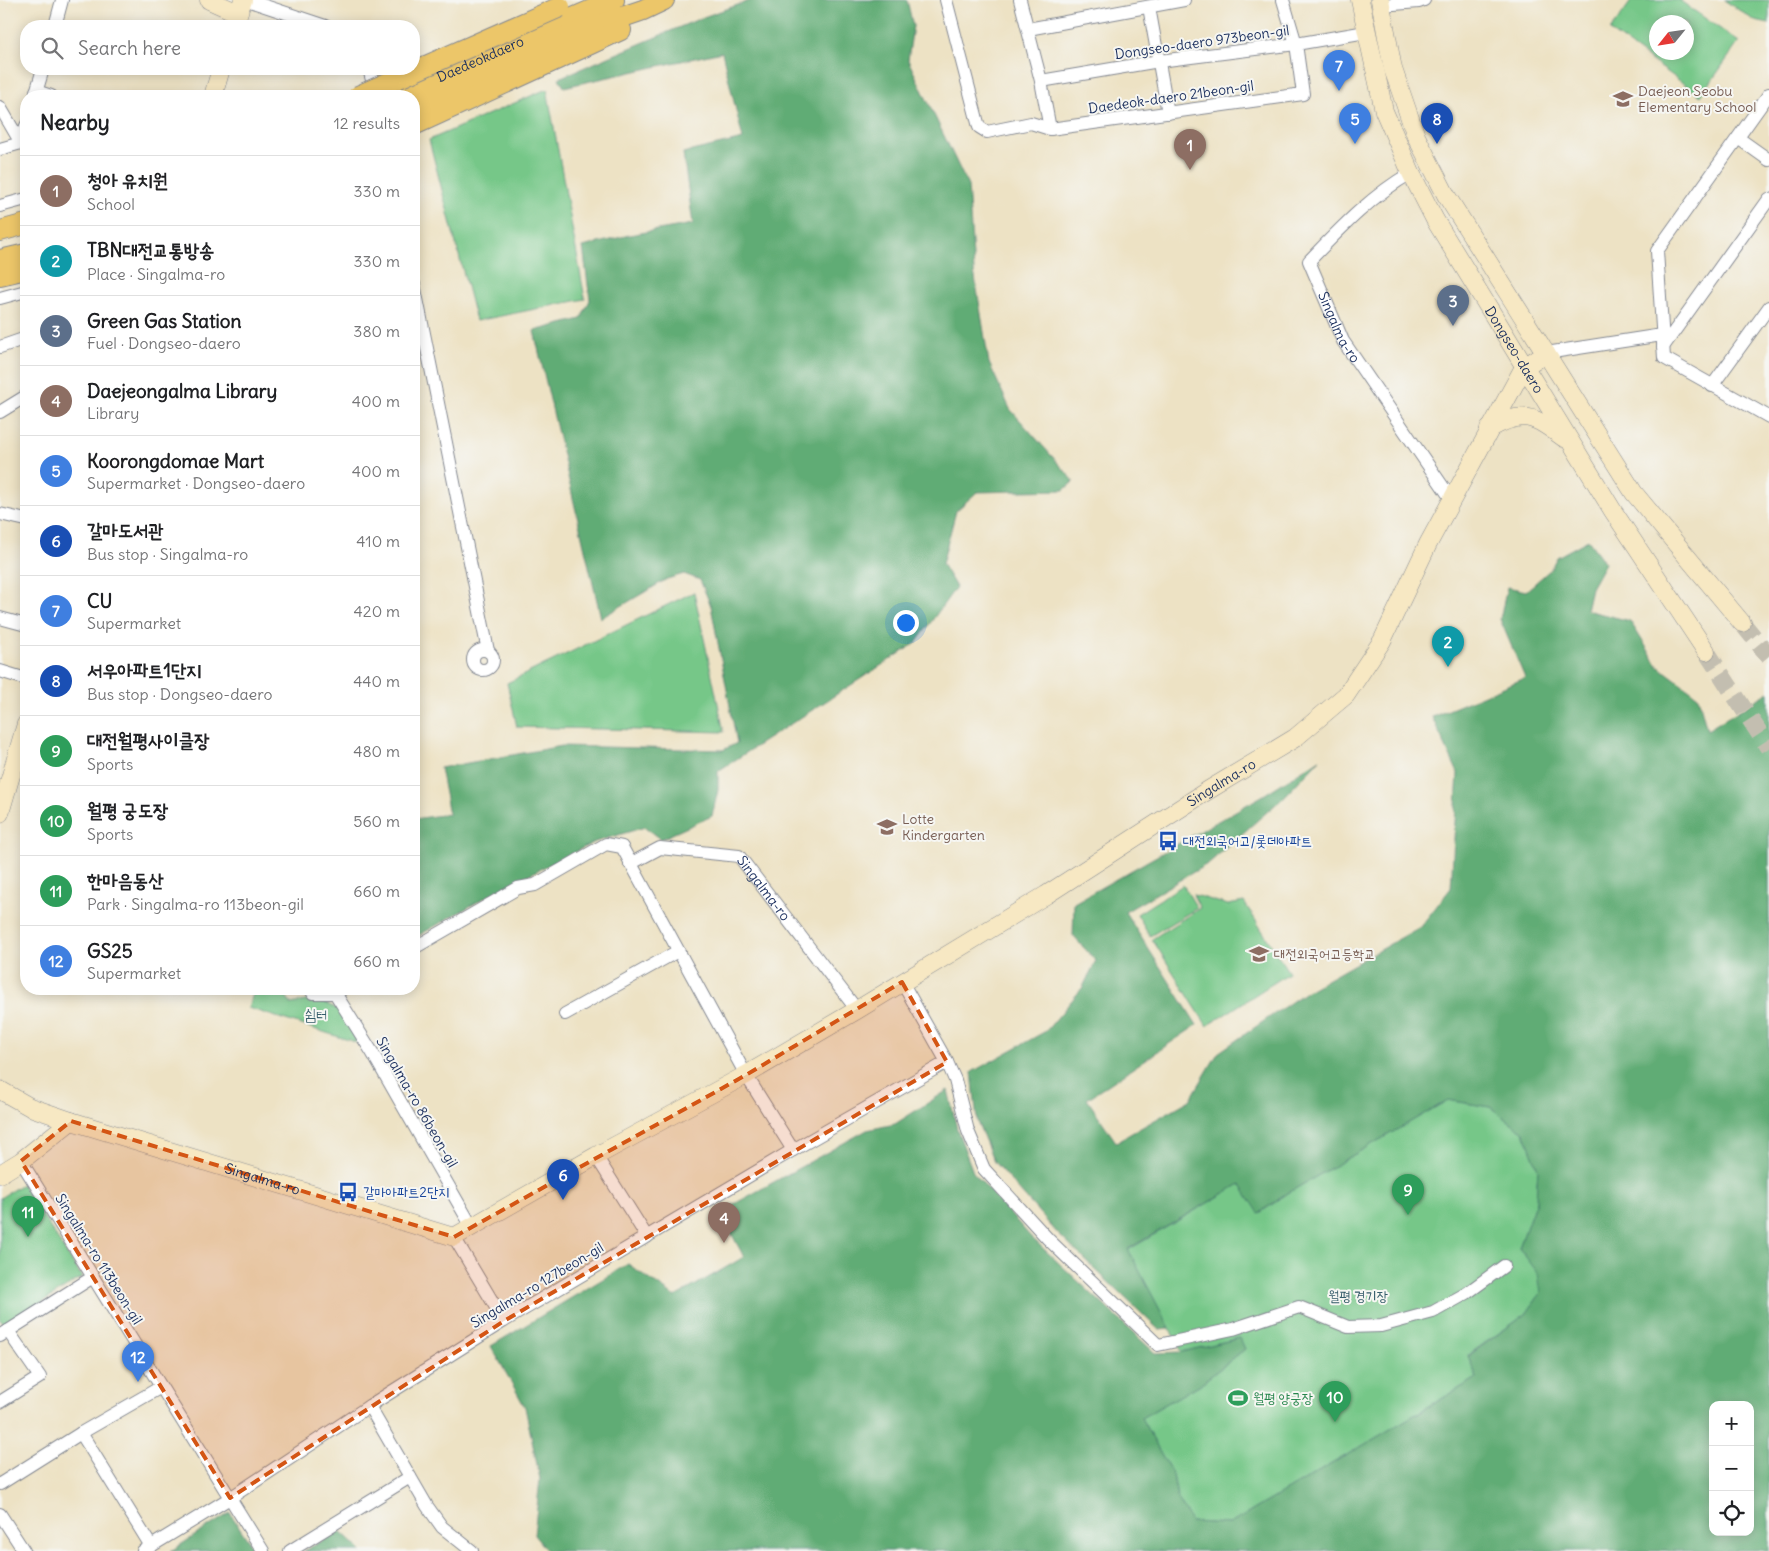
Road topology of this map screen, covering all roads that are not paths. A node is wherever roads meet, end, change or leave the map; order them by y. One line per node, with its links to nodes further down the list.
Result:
1 (62, 0): 17 (street)
2 (209, 0): 15 (street)
3 (280, 0): 16 (street)
4 (582, 0): 19 (main road)
5 (614, 0): 19 (main road)
6 (664, 0): 19 (main road)
7 (946, 0): 38 (street, Daedeok-daero 21beon-gil)
8 (1020, 0): 20 (street)
9 (1184, 0): 14 (street)
10 (1284, 0): 22 (street, Daedeok-daero 21beon-gil)
11 (1360, 0): 21 (street, Dongseo-daero)
12 (1424, 0): 13 (street)
13 (1380, 3): 63 (street, Dongseo-daero)
14 (1149, 6): 20 (street); 23 (street)
15 (241, 10): 16 (street)
16 (293, 15): 18 (street)
17 (57, 20)
18 (308, 20)
19 (568, 28): 31 (main road, bridge); 32 (main road, Daedeokdaero); 34 (main road, Daedeokdaero); 37 (main road)
20 (1028, 29): 27 (street)
21 (1366, 32): 22 (street, Dongseo-daero 973beon-gil); 44 (street, Dongseo-daero)
22 (1296, 44): 23 (street, Dongseo-daero 973beon-gil); 36 (street, Daedeok-daero 21beon-gil)
23 (1159, 61): 27 (street, Dongseo-daero 973beon-gil); 36 (street)
24 (41, 75): 28 (street)
25 (219, 75): 29 (street)
26 (371, 75): 30 (street)
27 (1041, 81): 38 (street)
28 (37, 90)
29 (215, 90)
30 (374, 90)
31 (377, 90)
32 (412, 90)
33 (1769, 94): 40 (street)
34 (420, 102)
35 (0, 107): 39 (street)
36 (1168, 113): 38 (street, Daedeok-daero 21beon-gil)
37 (420, 121)
38 (1050, 129)
39 (20, 138)
40 (1738, 138): 43 (street); 61 (street)
41 (20, 145): 42 (street)
42 (0, 149)
43 (1769, 160)
44 (1410, 173): 64 (street, Dongseo-daero); 71 (street, Singalma-ro)
45 (1769, 198): 61 (street)
46 (20, 200): 47 (street)
47 (0, 206)
48 (20, 226): 49 (main road)
49 (0, 231)
50 (20, 239): 51 (main road)
51 (0, 244)
52 (20, 255): 53 (main road)
53 (0, 260)
54 (20, 270): 55 (main road)
55 (0, 275)
56 (20, 293): 57 (street)
57 (0, 298)
58 (1769, 306): 65 (street)
59 (420, 314): 77 (street)
60 (20, 340): 62 (street)
61 (1663, 341): 63 (street, Dongseo-daero); 65 (street)
62 (0, 346)
63 (1546, 353): 64 (street); 76 (street, Dongseo-daero)
64 (1524, 367): 69 (street, Singalma-ro); 70 (street, Dongseo-daero)
65 (1712, 386): 68 (street)
66 (20, 400): 67 (street)
67 (0, 412)
68 (1769, 417)
69 (1489, 430): 70 (street); 71 (street, Singalma-ro)
70 (1572, 444): 78 (street, Dongseo-daero)
71 (1452, 500): 86 (street, Singalma-ro)
72 (0, 514): 73 (street)
73 (20, 519)
74 (0, 618): 75 (street)
75 (20, 623)
76 (1742, 623)
77 (488, 651)
78 (1706, 651)
79 (0, 671): 80 (street)
80 (20, 677)
81 (20, 745): 82 (street)
82 (0, 813)
83 (630, 864): 84 (street); 85 (street); 88 (street, Singalma-ro)
84 (420, 945)
85 (678, 951): 89 (street); 91 (street)
86 (902, 982): 88 (street, Singalma-ro); 90 (street)
87 (340, 995): 98 (street, Singalma-ro 86beon-gil)
88 (857, 1010): 91 (street, Singalma-ro)
89 (564, 1014)
90 (947, 1062): 94 (street, Singalma-ro 127beon-gil); 101 (street)
91 (746, 1075): 94 (street); 95 (street, Singalma-ro)
92 (0, 1090): 93 (street, Singalma-ro)
93 (72, 1121): 96 (street); 100 (street, Singalma-ro)
94 (793, 1150): 99 (street, Singalma-ro 127beon-gil)
95 (596, 1156): 98 (street, Singalma-ro); 99 (street)
96 (21, 1161): 97 (street); 102 (street, Singalma-ro 113beon-gil)
97 (0, 1174)
98 (472, 1227): 100 (street, Singalma-ro)
99 (647, 1236): 103 (street, Singalma-ro 127beon-gil)
100 (454, 1237): 103 (street)
101 (1504, 1266)
102 (93, 1277): 104 (street); 105 (street, Singalma-ro 113beon-gil)
103 (504, 1321): 107 (street, Singalma-ro 127beon-gil)
104 (4, 1334): 106 (street)
105 (161, 1387): 108 (street); 111 (street, Singalma-ro 113beon-gil)
106 (0, 1402)
107 (369, 1406): 109 (street); 111 (street, Singalma-ro 127beon-gil)
108 (81, 1433): 110 (street); 113 (street, Singalma-ro 127beon-gil)
109 (410, 1477): 116 (street); 117 (street)
110 (0, 1484)
111 (230, 1498): 113 (street, Singalma-ro 127beon-gil); 115 (street, Singalma-ro 113beon-gil)
112 (0, 1514): 114 (street)
113 (147, 1549)
114 (24, 1551)
115 (263, 1551)
116 (290, 1551)
117 (472, 1551)

